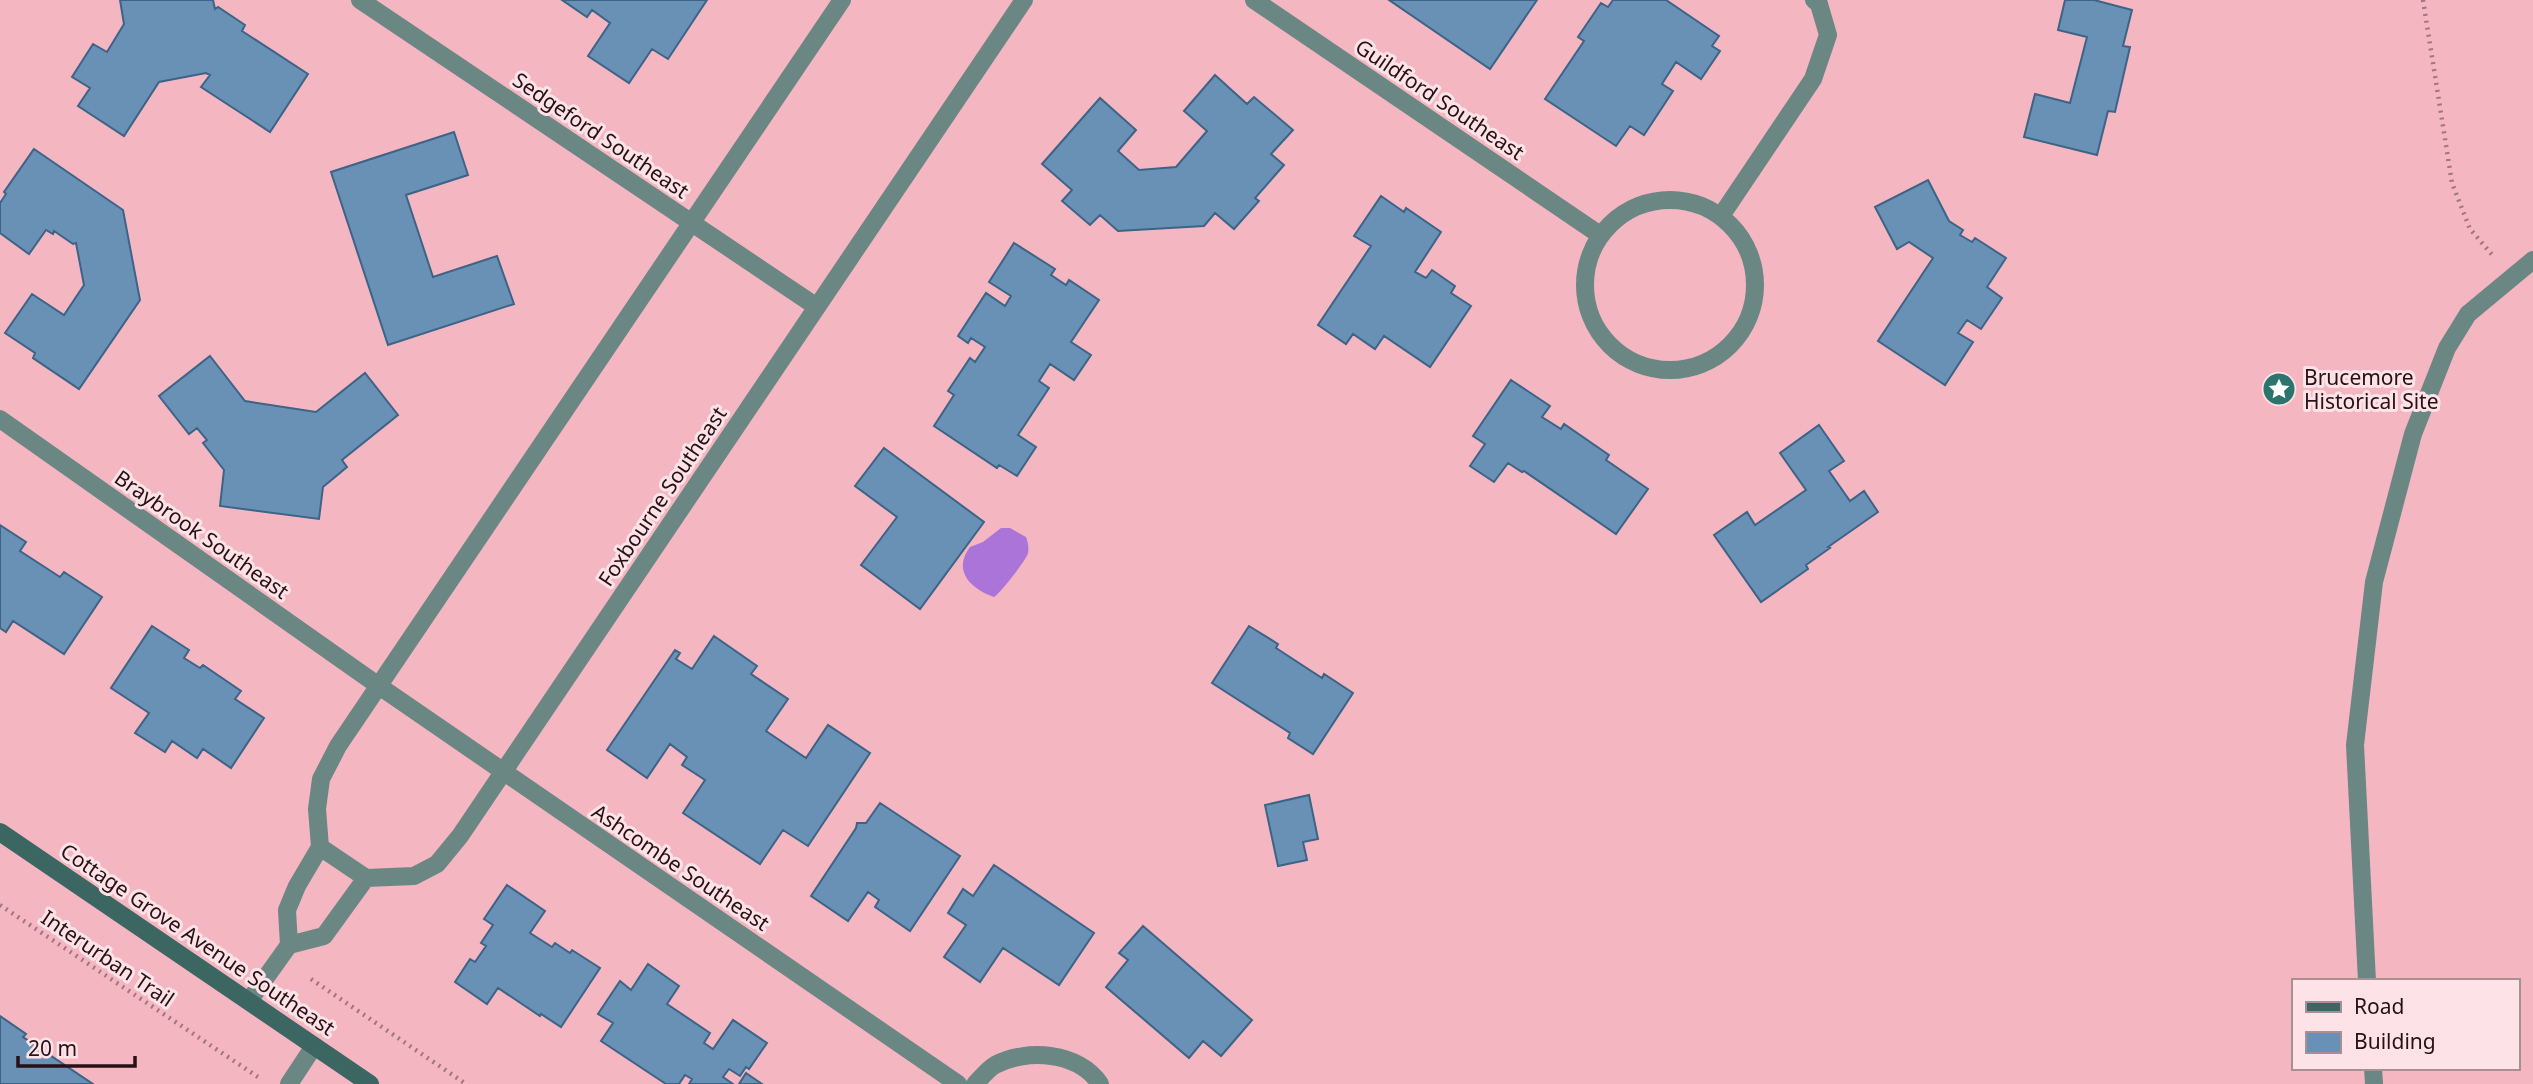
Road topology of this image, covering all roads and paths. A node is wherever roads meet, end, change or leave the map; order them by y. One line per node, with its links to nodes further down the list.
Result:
1 (360, 0): 8 (street, Sedgeford Southeast)
2 (842, 0): 8 (street)
3 (1024, 0): 12 (street, Foxbourne Southeast)
4 (1254, 0): 9 (street, Guildford Southeast)
5 (1814, 0): 7 (street)
6 (2423, 0): 11 (path)
7 (1721, 216): 9 (street); 9 (street)
8 (691, 223): 12 (street, Sedgeford Southeast); 14 (street)
9 (1600, 235)
10 (2533, 260): 11 (street)
11 (2511, 277): 22 (street)
12 (817, 307): 15 (street, Foxbourne Southeast)
13 (0, 419): 14 (street, Braybrook Southeast)
14 (379, 686): 15 (street, Ashcombe Southeast); 17 (street)
15 (503, 773): 18 (street, Foxbourne Southeast); 29 (street, Ashcombe Southeast)
16 (0, 832): 23 (main road, Cottage Grove Avenue Southeast)
17 (320, 847): 18 (street); 20 (street)
18 (366, 878): 20 (street)
19 (0, 905): 25 (path, Interurban Trail)
20 (289, 945): 23 (street)
21 (311, 979): 28 (path)
22 (2367, 979)
23 (249, 1001): 24 (main road, Cottage Grove Avenue Southeast)
24 (314, 1046): 26 (street); 27 (main road, Cottage Grove Avenue Southeast)
25 (268, 1084)
26 (289, 1084)
27 (370, 1084)
28 (466, 1084)
29 (958, 1084)
30 (975, 1084): 31 (street)
31 (1100, 1084)

